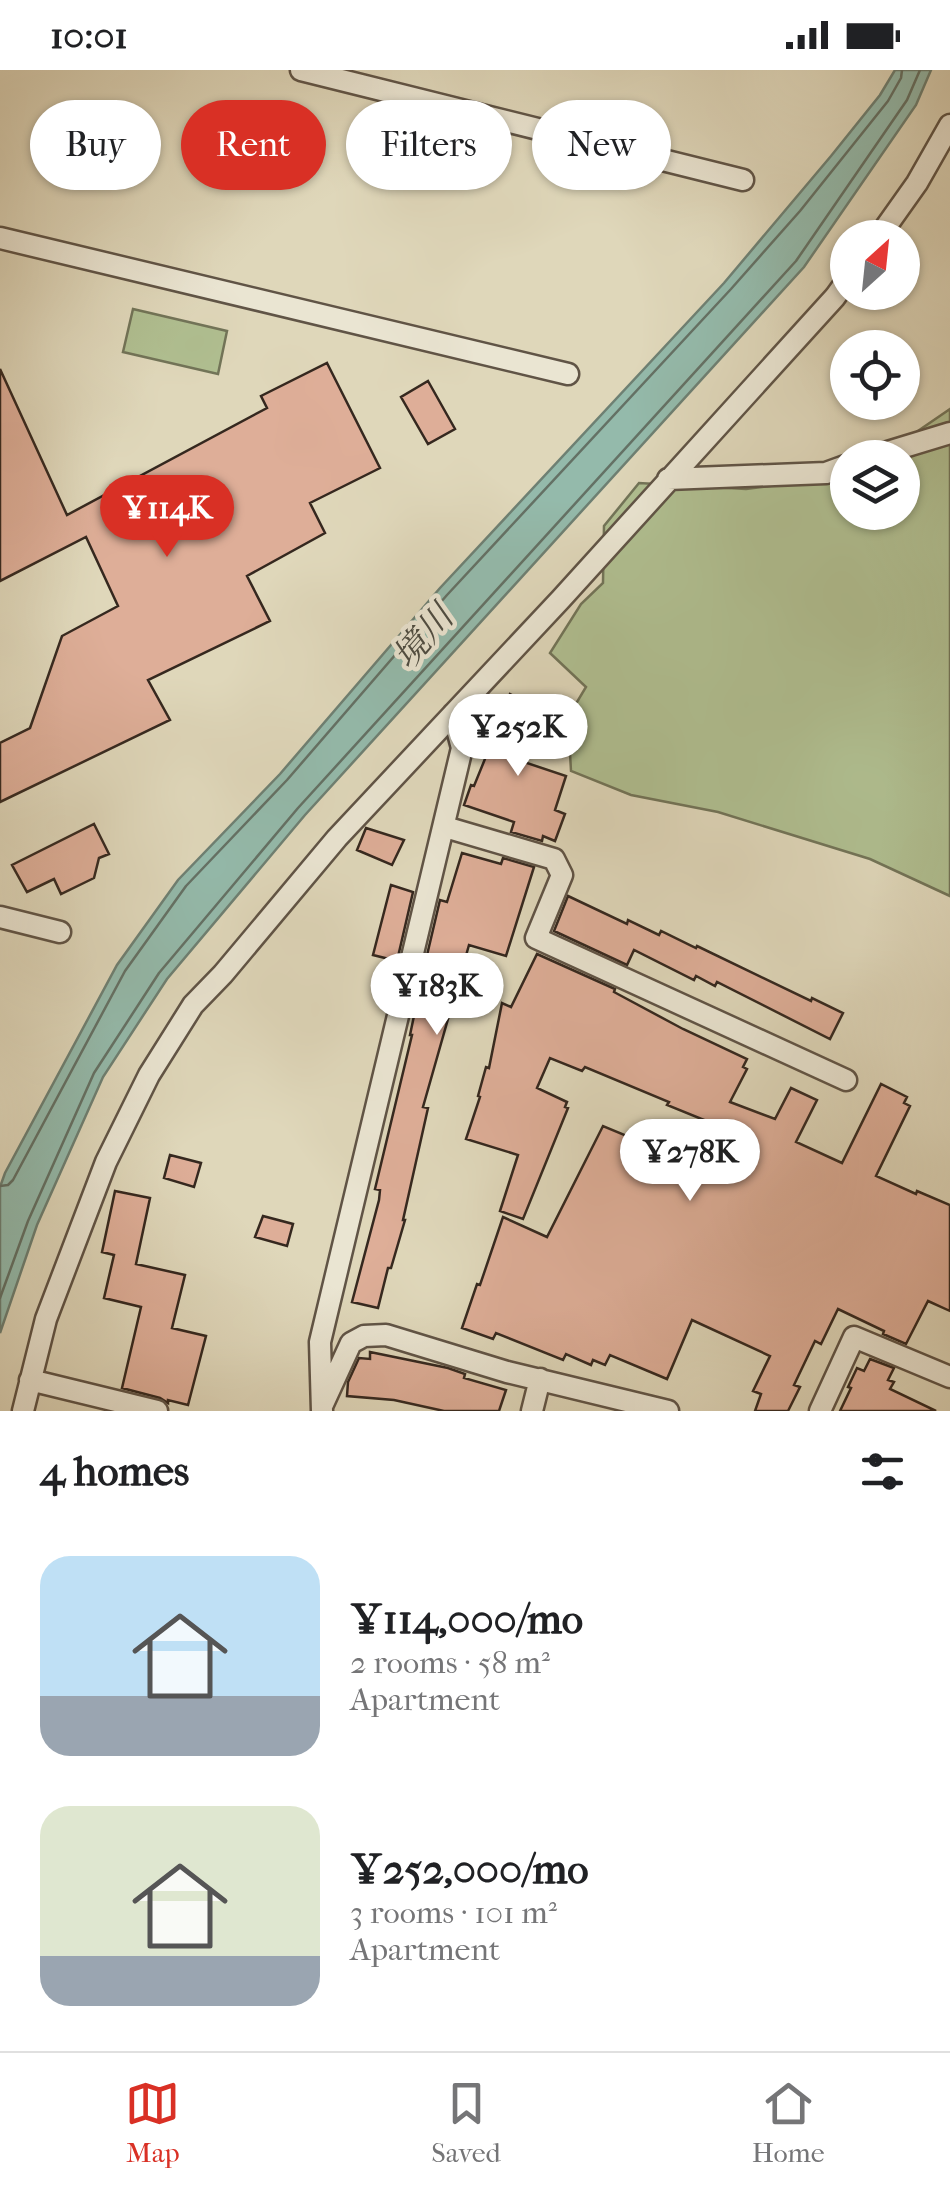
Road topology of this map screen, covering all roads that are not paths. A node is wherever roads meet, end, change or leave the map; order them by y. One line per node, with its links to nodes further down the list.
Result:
1 (300, 70): 3 (street)
2 (950, 124): 4 (street)
3 (743, 180)
4 (891, 220)
5 (0, 238): 7 (street)
6 (830, 301): 11 (street)
7 (568, 374)
8 (950, 433): 9 (street)
9 (920, 442)
10 (830, 472): 11 (street)
11 (668, 479): 12 (street)
12 (453, 714): 13 (street); 18 (street)
13 (445, 827): 16 (street); 20 (street)
14 (0, 918): 15 (street)
15 (60, 932)
16 (846, 1080)
17 (950, 1378): 25 (street)
18 (30, 1380): 21 (street); 22 (street)
19 (540, 1380): 20 (street); 23 (street); 24 (street)
20 (322, 1409)
21 (23, 1411)
22 (156, 1411)
23 (532, 1411)
24 (668, 1411)
25 (820, 1411)

